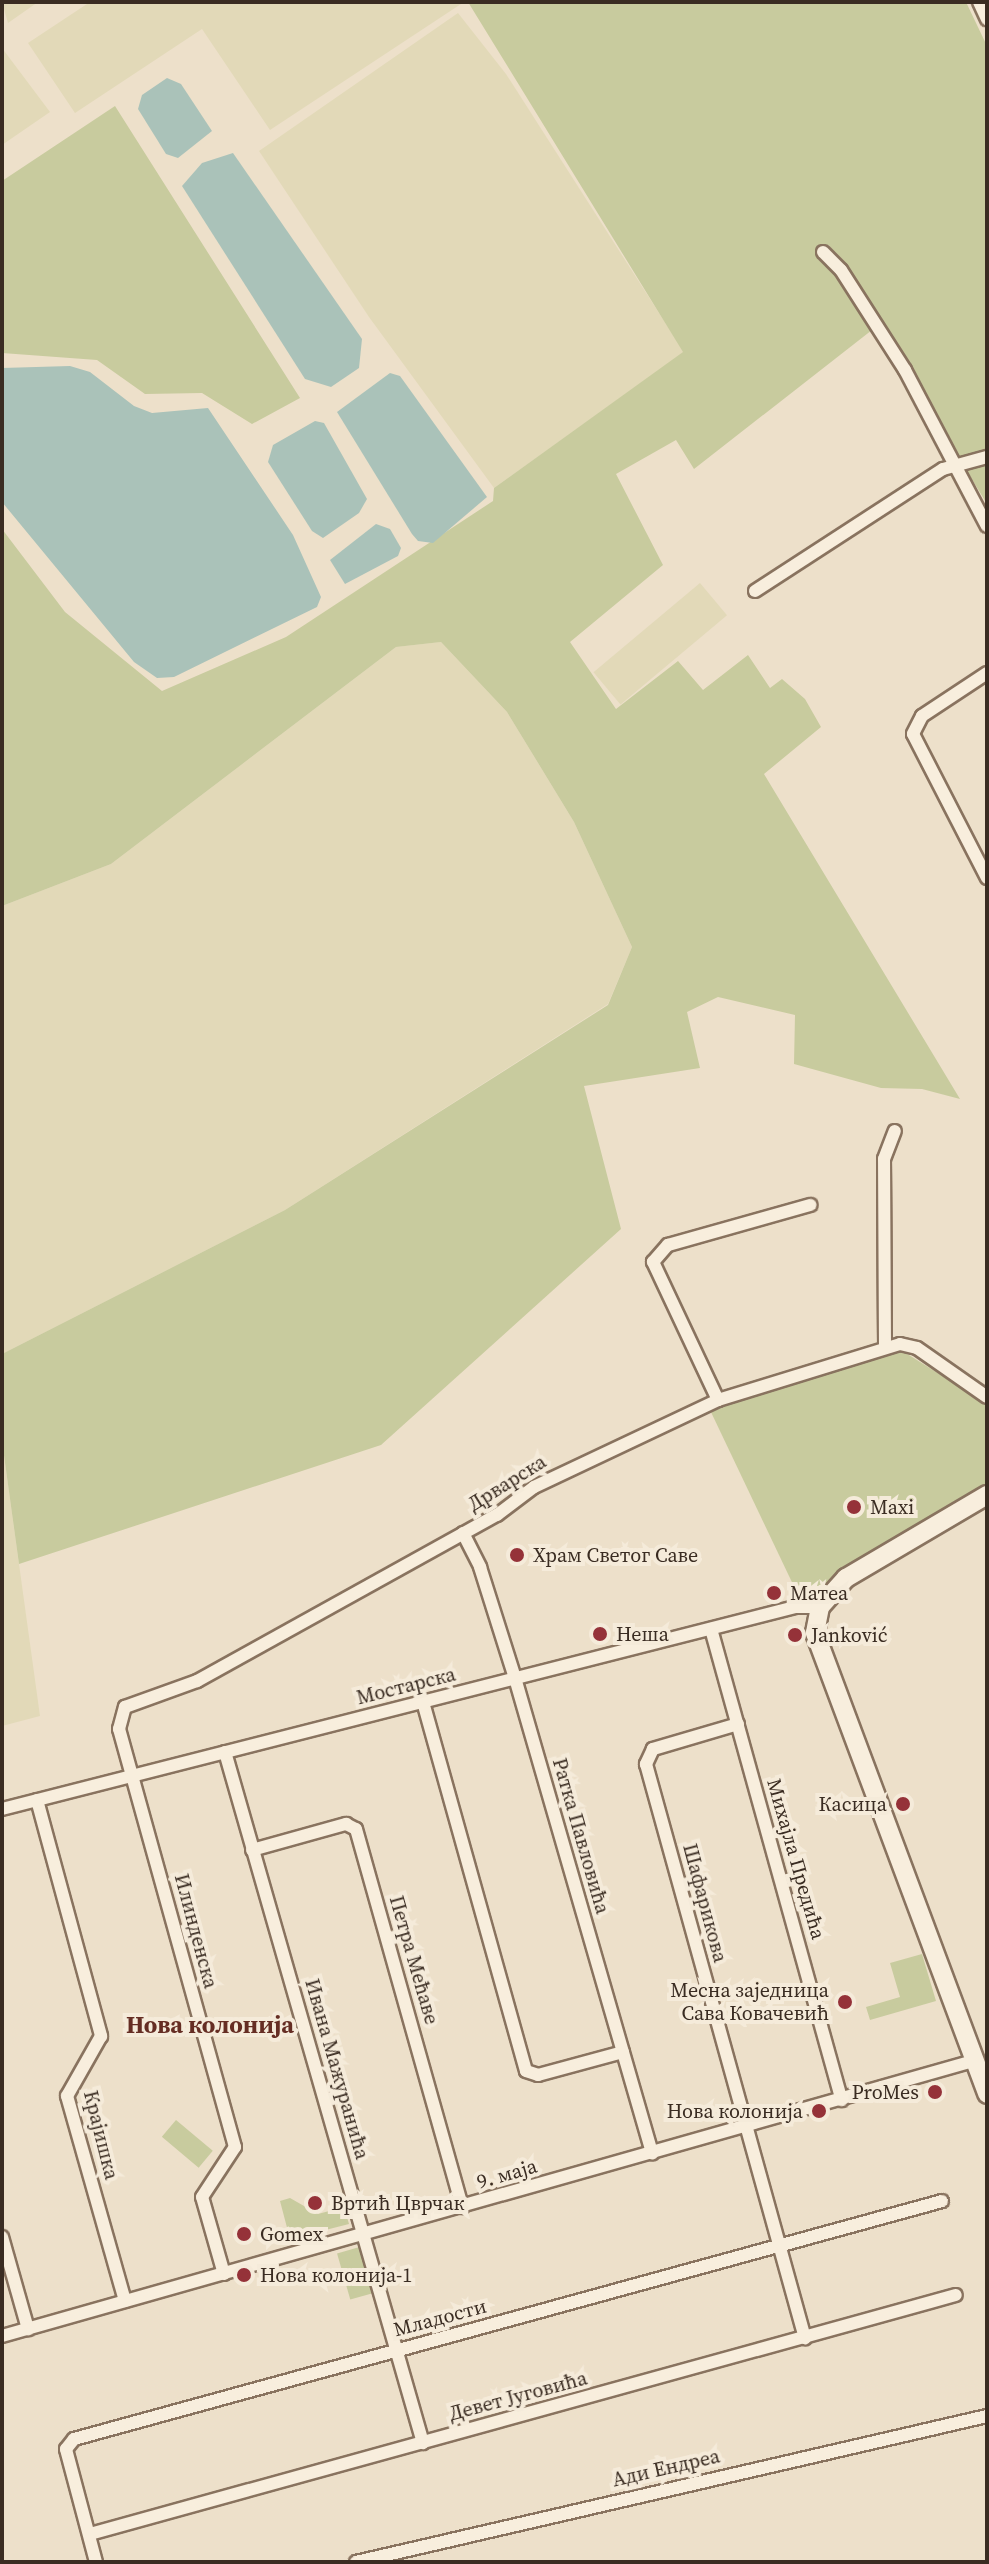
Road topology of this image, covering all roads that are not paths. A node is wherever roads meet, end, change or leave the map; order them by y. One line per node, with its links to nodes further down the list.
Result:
1 (979, 2): 2 (street)
2 (987, 19)
3 (823, 252): 5 (street)
4 (987, 457): 5 (street)
5 (956, 464): 6 (street); 7 (street)
6 (987, 526)
7 (755, 591)
8 (987, 673): 9 (street)
9 (987, 878)
10 (895, 1131): 12 (street)
11 (810, 1205): 14 (street)
12 (885, 1347): 13 (street, Дрварска); 14 (street, Дрварска)
13 (987, 1397)
14 (718, 1400): 16 (street, Дрварска)
15 (987, 1495): 17 (street)
16 (463, 1533): 19 (street, Ратка Павловића); 23 (street, Дрварска)
17 (820, 1607): 18 (street, Мостарска); 28 (street)
18 (711, 1629): 19 (street, Мостарска); 21 (street, Михајла Предића)
19 (515, 1678): 20 (street, Мостарска); 27 (street, Ратка Павловића)
20 (423, 1702): 22 (street, Мостарска); 27 (street)
21 (738, 1724): 30 (street, Михајла Предића); 31 (street, Шафарикова)
22 (225, 1752): 23 (street, Мостарска); 26 (street, Ивана Мажуранића)
23 (132, 1776): 24 (street, Мостарска); 38 (street, Илинденска)
24 (37, 1800): 25 (street, Мостарска); 40 (street, Крајишка)
25 (2, 1809)
26 (252, 1850): 34 (street, Петра Мећаве); 35 (street, Ивана Мажуранића)
27 (623, 2052): 32 (street, Ратка Павловића)
28 (977, 2060): 29 (street); 30 (street, 9. маја)
29 (987, 2094)
30 (842, 2100): 31 (street, 9. маја)
31 (746, 2127): 32 (street, 9. маја); 37 (street, Шафарикова)
32 (652, 2154): 34 (street, 9. маја)
33 (942, 2201): 37 (street, Младости)
34 (462, 2207): 35 (street, 9. маја)
35 (365, 2235): 38 (street, 9. маја); 44 (street, Ивана Мажуранића)
36 (2, 2237): 41 (street)
37 (780, 2246): 43 (street, Шафарикова); 44 (street, Младости)
38 (224, 2274): 40 (street, 9. маја)
39 (956, 2295): 43 (street, Девет Југовића)
40 (125, 2301): 41 (street, 9. маја)
41 (28, 2329): 42 (street, 9. маја)
42 (2, 2336)
43 (805, 2338): 46 (street, Девет Југовића)
44 (397, 2350): 46 (street, Ивана Мажуранића); 47 (street, Младости)
45 (987, 2416): 49 (street, Ади Ендреа)
46 (423, 2443): 47 (street, Девет Југовића)
47 (90, 2534): 48 (street, Младости)
48 (96, 2562)
49 (356, 2562)

